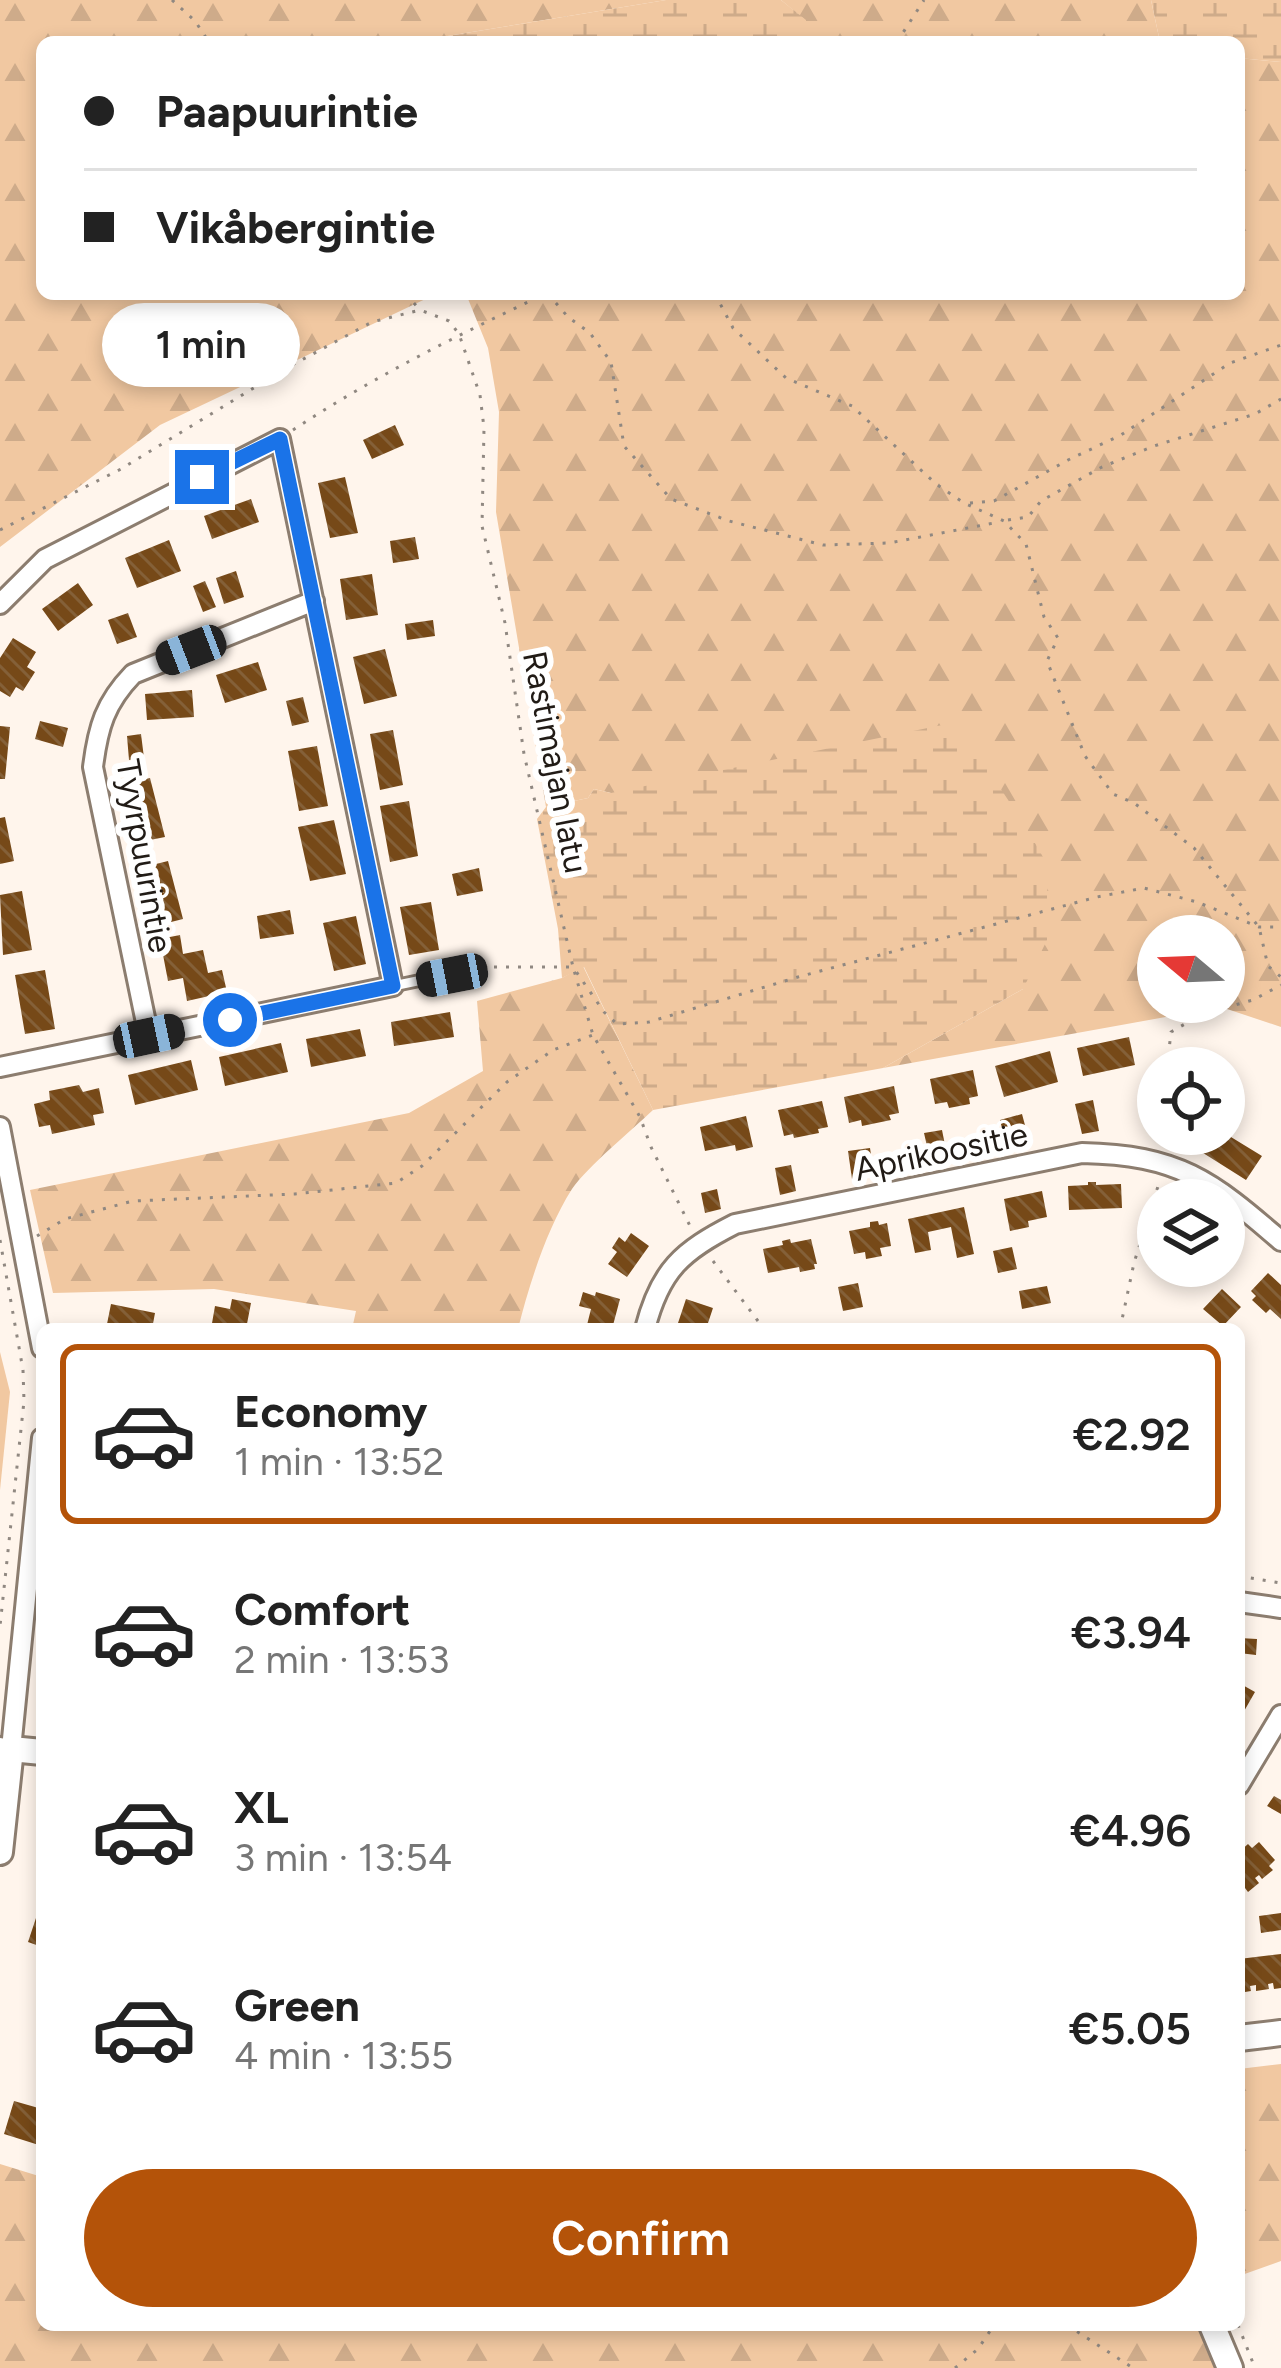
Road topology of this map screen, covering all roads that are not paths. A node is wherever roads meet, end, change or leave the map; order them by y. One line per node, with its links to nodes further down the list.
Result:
1 (314, 602): 2 (street); 4 (street); 5 (street, Tyyrpuurintie)
2 (0, 604)
3 (480, 968): 4 (lane)
4 (393, 986): 5 (street)
5 (149, 1036): 6 (street)
6 (0, 1066)
7 (0, 1127): 9 (street)
8 (1281, 1241): 10 (street, Aprikoositie)
9 (38, 1323)
10 (647, 1323)
11 (36, 1532): 15 (street)
12 (1245, 1603): 13 (street)
13 (1281, 1609)
14 (1281, 1715): 17 (street)
15 (6, 1748): 16 (street); 18 (street)
16 (36, 1751)
17 (1245, 1775)
18 (0, 1852)
19 (1281, 2032): 20 (street)
20 (1245, 2037)
21 (1215, 2331): 22 (street)
22 (1230, 2368)

